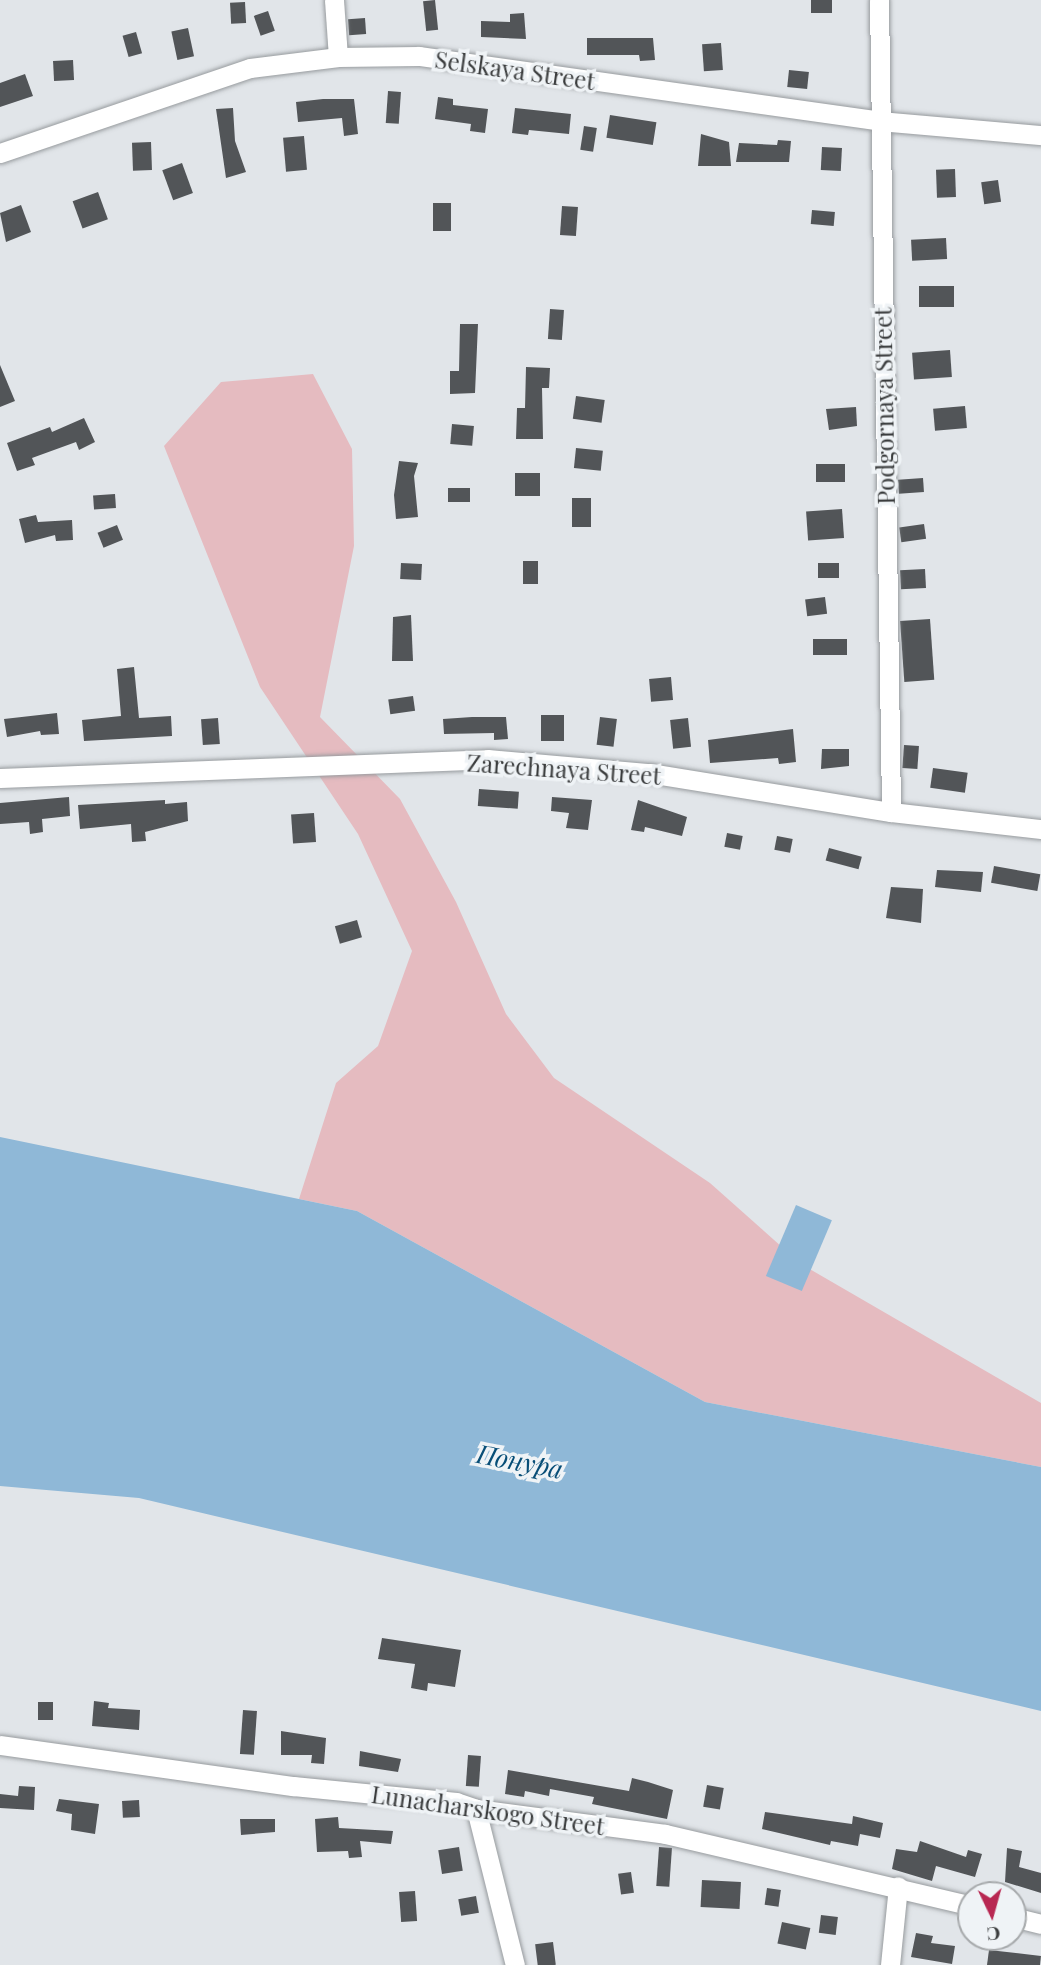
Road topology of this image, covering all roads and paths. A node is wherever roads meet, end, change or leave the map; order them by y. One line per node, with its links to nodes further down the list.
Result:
1 (334, 0): 3 (street)
2 (879, 0): 4 (street, Podgornaya Street)
3 (338, 57): 4 (street, Selskaya Street); 6 (street, Selskaya Street)
4 (880, 121): 5 (street, Selskaya Street); 8 (street, Podgornaya Street)
5 (1041, 135)
6 (0, 153)
7 (0, 778): 8 (street, Zarechnaya Street)
8 (891, 812): 9 (street, Zarechnaya Street)
9 (1041, 829)
10 (0, 1745): 11 (street, Lunacharskogo Street)
11 (476, 1809): 12 (street, Lunacharskogo Street); 14 (street)
12 (898, 1886): 13 (street, Lunacharskogo Street); 15 (street)
13 (957, 1902)
14 (515, 1965)
15 (890, 1965)

